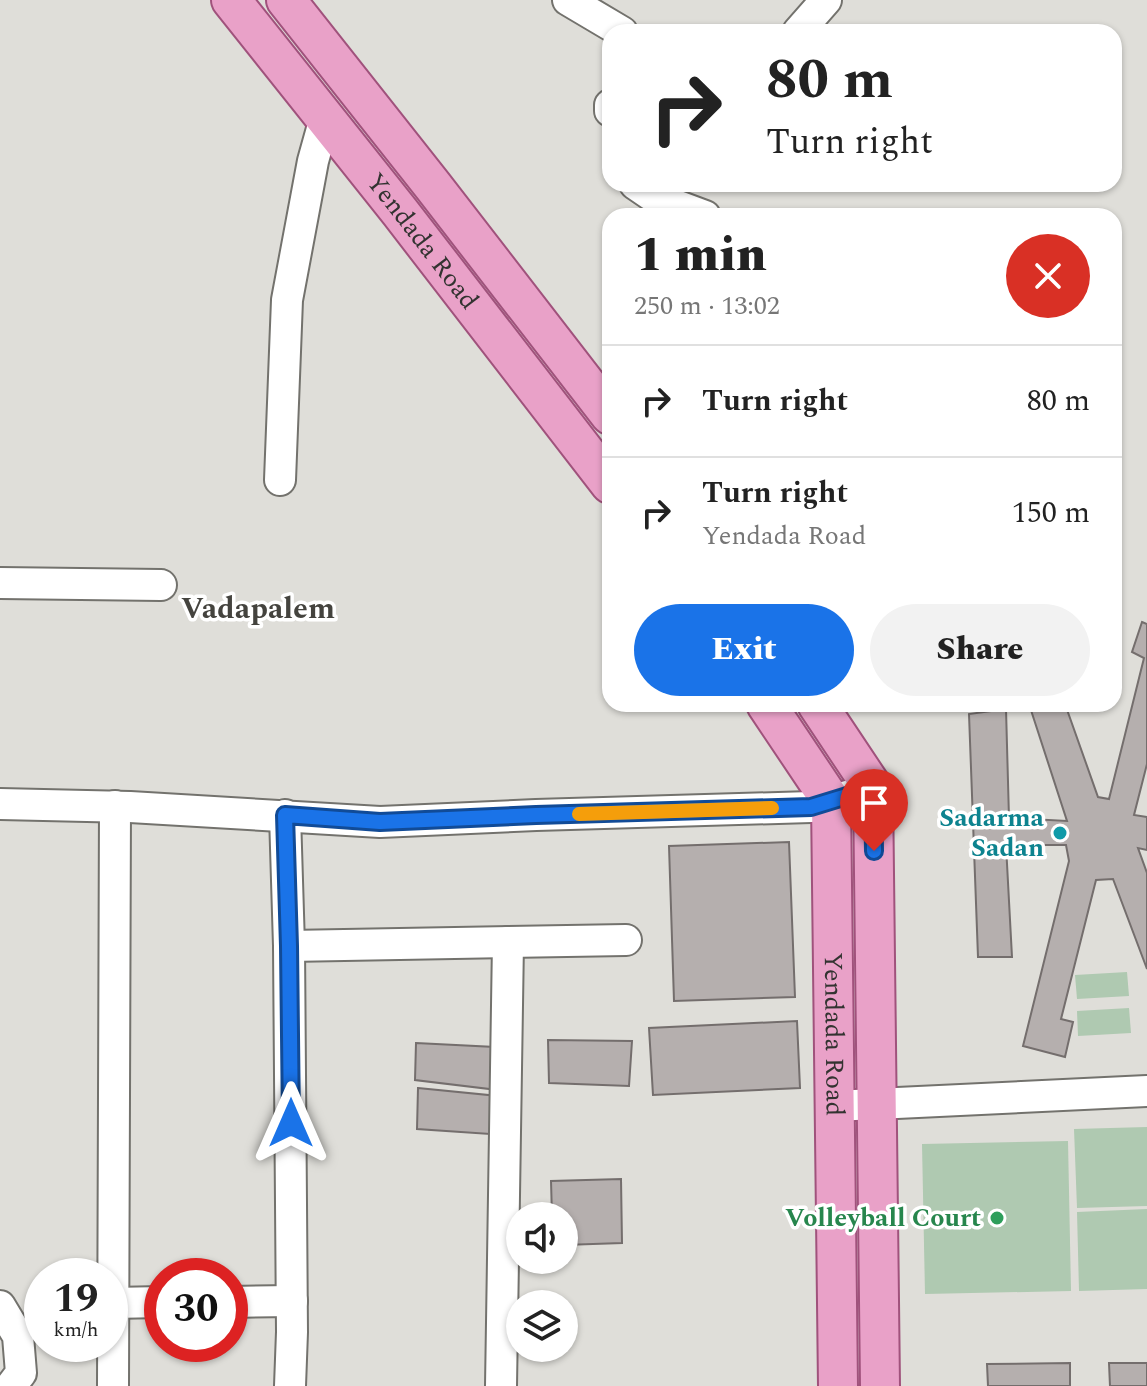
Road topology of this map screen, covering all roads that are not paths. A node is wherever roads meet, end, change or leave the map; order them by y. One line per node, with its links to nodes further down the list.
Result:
1 (231, 0): 7 (main road, Yendada Road)
2 (286, 0): 10 (main road, Yendada Road)
3 (568, 0): 5 (street)
4 (826, 0): 6 (street)
5 (608, 24)
6 (805, 24)
7 (325, 118): 11 (main road, Yendada Road); 12 (street)
8 (647, 192): 9 (street)
9 (684, 208)
10 (602, 405)
11 (602, 474)
12 (280, 480)
13 (0, 583): 14 (street)
14 (161, 585)
15 (771, 712): 18 (main road)
16 (822, 712): 17 (main road)
17 (873, 788): 18 (street); 26 (main road, Yendada Road)
18 (831, 801): 21 (street); 27 (main road, Yendada Road)
19 (0, 804): 20 (street)
20 (115, 806): 21 (street); 28 (street)
21 (285, 815): 24 (street)
22 (626, 940): 23 (street)
23 (508, 942): 24 (street); 36 (street)
24 (289, 946): 29 (street)
25 (1147, 1091): 26 (street)
26 (876, 1104): 27 (street); 38 (main road, Yendada Road)
27 (834, 1106): 37 (main road, Yendada Road)
28 (113, 1258)
29 (292, 1301): 30 (street); 35 (street)
30 (248, 1302)
31 (0, 1306): 33 (street)
32 (113, 1362): 34 (street)
33 (11, 1386)
34 (113, 1386)
35 (290, 1386)
36 (501, 1386)
37 (838, 1386)
38 (880, 1386)

